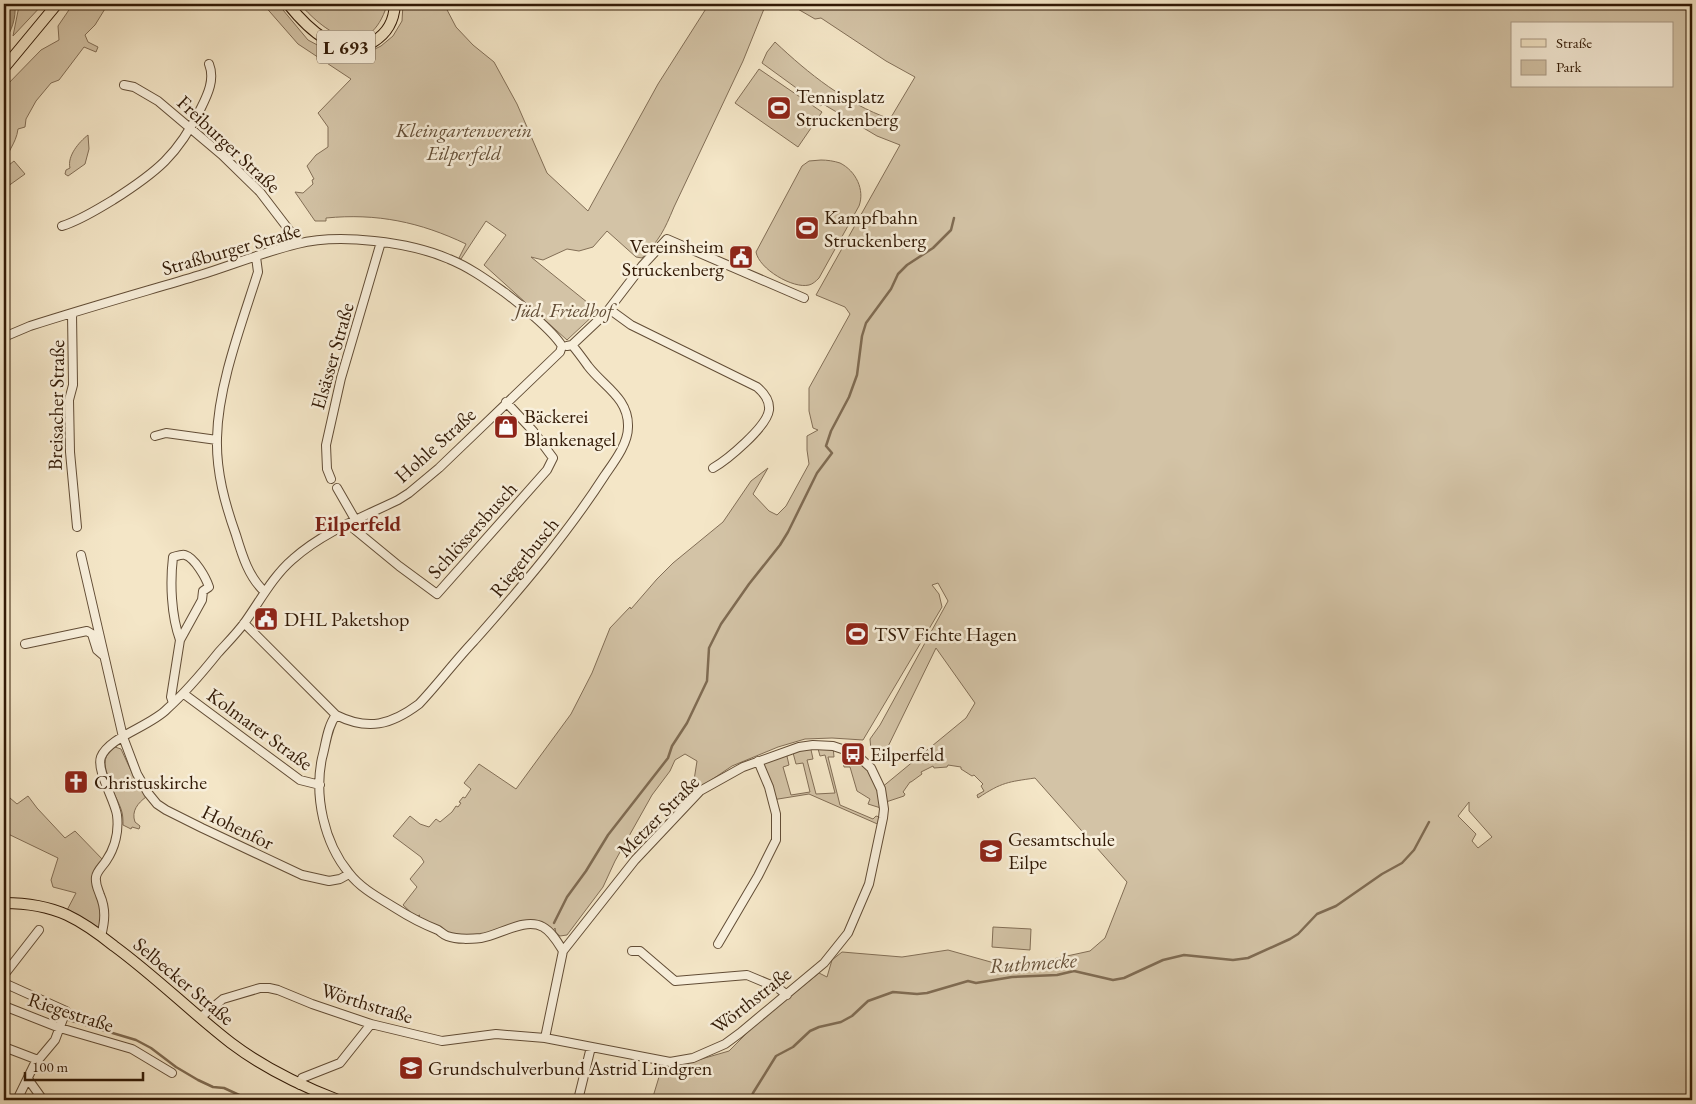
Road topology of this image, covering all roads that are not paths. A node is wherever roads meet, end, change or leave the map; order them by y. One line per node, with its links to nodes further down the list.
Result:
1 (57, 4): 4 (main road)
2 (288, 4): 3 (main road, L 693)
3 (395, 4)
4 (8, 61): 6 (main road)
5 (209, 64): 8 (street)
6 (4, 68)
7 (124, 85): 8 (street, Freiburger Straße)
8 (191, 129): 9 (street); 11 (street, Freiburger Straße)
9 (62, 226)
10 (381, 242): 11 (street, Straßburger Straße); 18 (street, Straßburger Straße); 23 (street, Elsässer Straße)
11 (299, 243): 12 (street, Straßburger Straße)
12 (256, 257): 15 (street, Straßburger Straße); 21 (street)
13 (804, 298): 14 (street)
14 (609, 309): 17 (street); 22 (street)
15 (72, 312): 16 (street, Straßburger Straße); 26 (street, Breisacher Straße)
16 (4, 337)
17 (572, 345): 18 (street); 35 (street, Riegerbusch)
18 (562, 346): 19 (street, Hohle Straße)
19 (506, 402): 25 (street, Hohle Straße); 25 (street, Schlössersbusch)
20 (154, 436): 21 (street)
21 (217, 440): 28 (street)
22 (712, 468)
23 (331, 479)
24 (337, 488): 25 (street)
25 (353, 522): 28 (street, Hohle Straße)
26 (77, 527)
27 (81, 555): 32 (street)
28 (265, 592): 29 (street, Hohle Straße)
29 (244, 623): 33 (street, Hohle Straße); 35 (street)
30 (180, 640): 30 (street); 34 (street)
31 (25, 644): 32 (street)
32 (104, 656): 36 (street, Hohenfor)
33 (184, 694): 34 (street, Hohle Straße); 38 (street, Kolmarer Straße)
34 (174, 703): 36 (street, Hohle Straße)
35 (336, 715): 38 (street)
36 (124, 737): 39 (street, Hohenfor); 42 (street, Hohle Straße)
37 (758, 762): 43 (street); 44 (street, Metzer Straße); 48 (street, Wörthstraße)
38 (320, 785): 39 (street)
39 (349, 874): 44 (street)
40 (4, 903): 42 (main road, Selbecker Straße)
41 (39, 930): 46 (street)
42 (101, 936): 50 (main road, Selbecker Straße)
43 (718, 944)
44 (563, 951): 53 (street, Metzer Straße)
45 (632, 951): 48 (street)
46 (4, 972)
47 (4, 983): 52 (street)
48 (787, 995): 55 (street, Wörthstraße)
49 (4, 1006): 52 (street, Riegestraße)
50 (202, 1017): 51 (street, Wörthstraße); 59 (main road, Selbecker Straße)
51 (371, 1024): 53 (street, Wörthstraße); 59 (street)
52 (60, 1028): 56 (street); 57 (street, Riegestraße)
53 (545, 1038): 55 (street, Wörthstraße)
54 (4, 1047): 56 (street)
55 (590, 1047): 63 (street)
56 (38, 1060): 58 (street)
57 (172, 1072)
58 (28, 1079): 60 (street); 61 (street)
59 (300, 1085): 62 (main road, Selbecker Straße)
60 (17, 1100)
61 (43, 1100)
62 (338, 1100)
63 (578, 1100)

